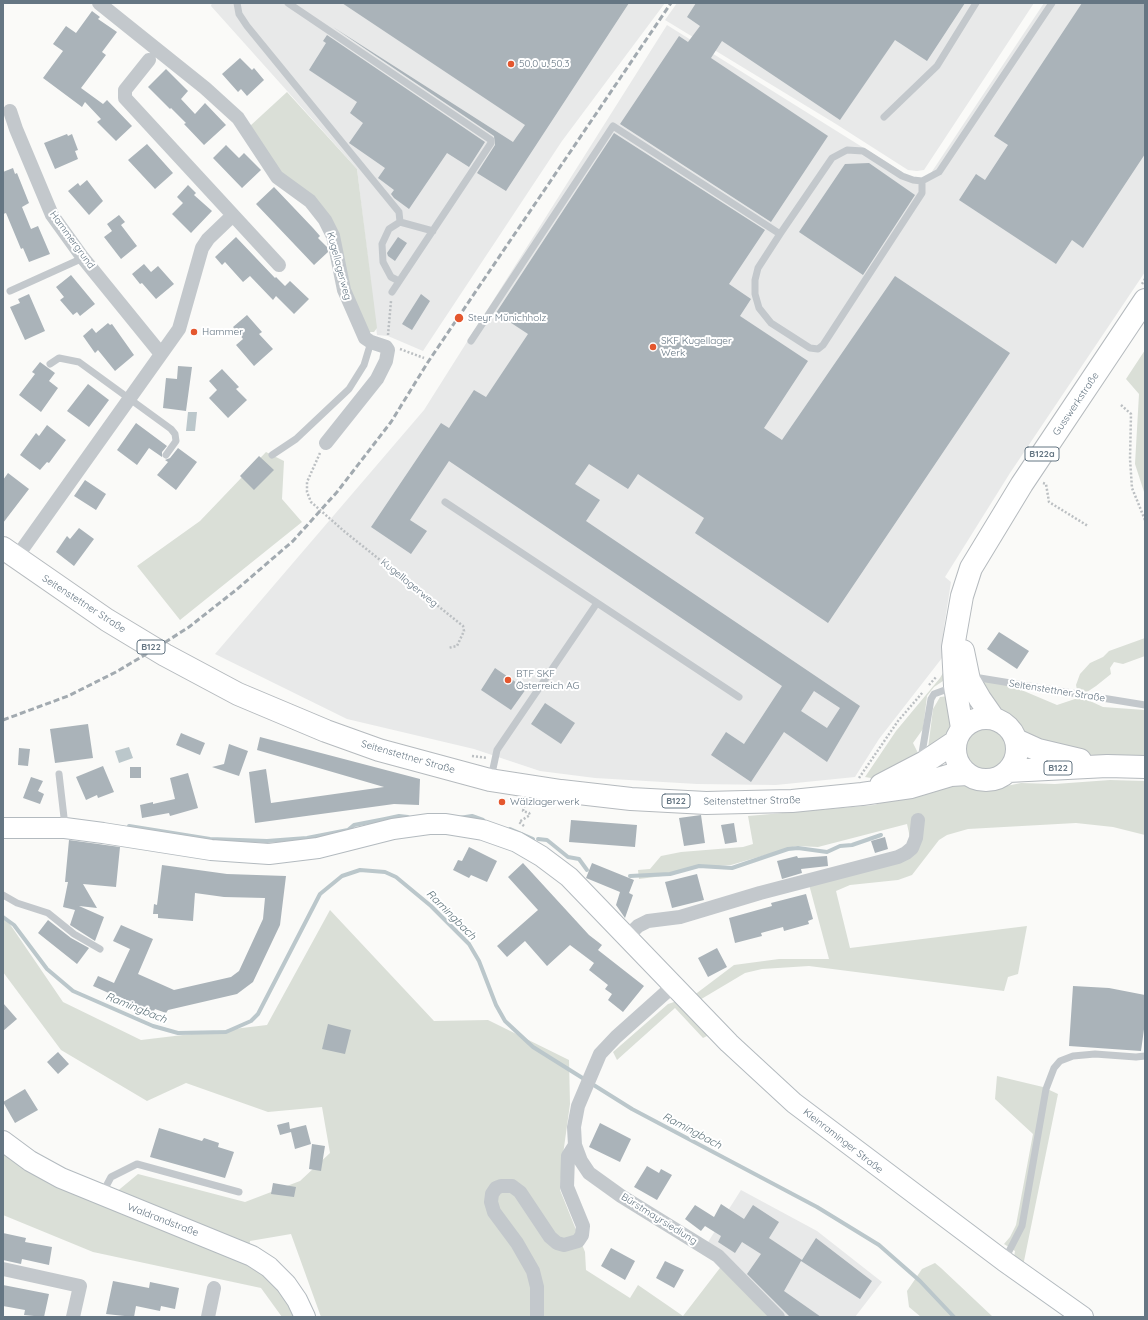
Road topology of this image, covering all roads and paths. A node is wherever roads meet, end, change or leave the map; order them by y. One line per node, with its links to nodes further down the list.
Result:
1 (99, 3): 22 (street, Kugellagerweg)
2 (237, 3): 11 (lane)
3 (288, 3): 12 (lane)
4 (976, 3): 8 (lane)
5 (1052, 3): 9 (lane)
6 (148, 60): 10 (street)
7 (10, 110): 14 (street, Hammergrund)
8 (884, 117)
9 (922, 181): 13 (lane); 13 (lane)
10 (233, 215): 15 (street); 24 (street)
11 (400, 222): 12 (lane); 17 (lane)
12 (433, 231): 17 (lane)
13 (780, 234): 21 (lane)
14 (83, 258): 18 (lane); 24 (street, Hammergrund)
15 (279, 265)
16 (1145, 279): 20 (path)
17 (399, 281): 19 (lane)
18 (10, 291)
19 (392, 292): 23 (path)
20 (1143, 293): 32 (main road, Gusswerkstraße / B122a)
21 (471, 341)
22 (371, 342): 23 (street); 31 (lane)
23 (387, 342): 25 (path); 29 (street)
24 (161, 354): 27 (street)
25 (424, 358)
26 (50, 364): 27 (lane)
27 (129, 399): 30 (lane); 36 (street)
28 (1121, 405): 34 (path)
29 (326, 443): 38 (path, Kugellagerweg)
30 (166, 455)
31 (272, 455)
32 (1022, 484): 35 (path); 39 (main road, Gusswerkstraße / B122a)
33 (445, 502): 37 (lane)
34 (1145, 520)
35 (1088, 526)
36 (9, 553): 49 (main road, Seitenstettner Straße / B122)
37 (597, 603): 40 (lane); 49 (lane)
38 (448, 648)
39 (954, 680): 41 (lane, Seitenstettner Straße); 42 (main road, Gusswerkstraße / B122a); 43 (main road, Gusswerkstraße / B122a); 45 (lane, Seitenstettner Straße); 53 (path)
40 (739, 697)
41 (1145, 706)
42 (994, 718): 43 (main road, B122); 44 (main road)
43 (958, 735): 52 (main road); 53 (main road, Seitenstettner Straße / B122)
44 (1016, 740): 47 (main road, B122); 50 (main road)
45 (922, 753)
46 (467, 755): 49 (path)
47 (1107, 766): 48 (main road, B122); 50 (main road, B122)
48 (1145, 767)
49 (493, 769): 53 (main road, Seitenstettner Straße / B122)
50 (1008, 771): 52 (main road, B122)
51 (59, 774): 57 (lane)
52 (967, 774): 53 (main road, Seitenstettner Straße / B122)
53 (860, 787)
54 (524, 803): 58 (path)
55 (918, 820): 60 (street)
56 (3, 828): 57 (main road)
57 (65, 828): 60 (main road, Kleinraminger Straße)
58 (528, 828)
59 (3, 895): 61 (lane)
60 (627, 937): 62 (main road, Kleinraminger Straße)
61 (100, 949)
62 (673, 986): 65 (street, Bürstmayrsiedlung); 68 (main road, Kleinraminger Straße)
63 (1145, 1056): 68 (lane)
64 (3, 1141): 67 (main road, Waldrandstraße)
65 (575, 1145): 74 (street); 75 (street, Bürstmayrsiedlung)
66 (239, 1192): 67 (lane)
67 (101, 1196): 73 (main road, Waldrandstraße)
68 (1004, 1261): 76 (main road, Kleinraminger Straße)
69 (3, 1270): 71 (street)
70 (214, 1288): 72 (street)
71 (73, 1317)
72 (208, 1317)
73 (305, 1317)
74 (537, 1317)
75 (778, 1317)
76 (1083, 1317)

